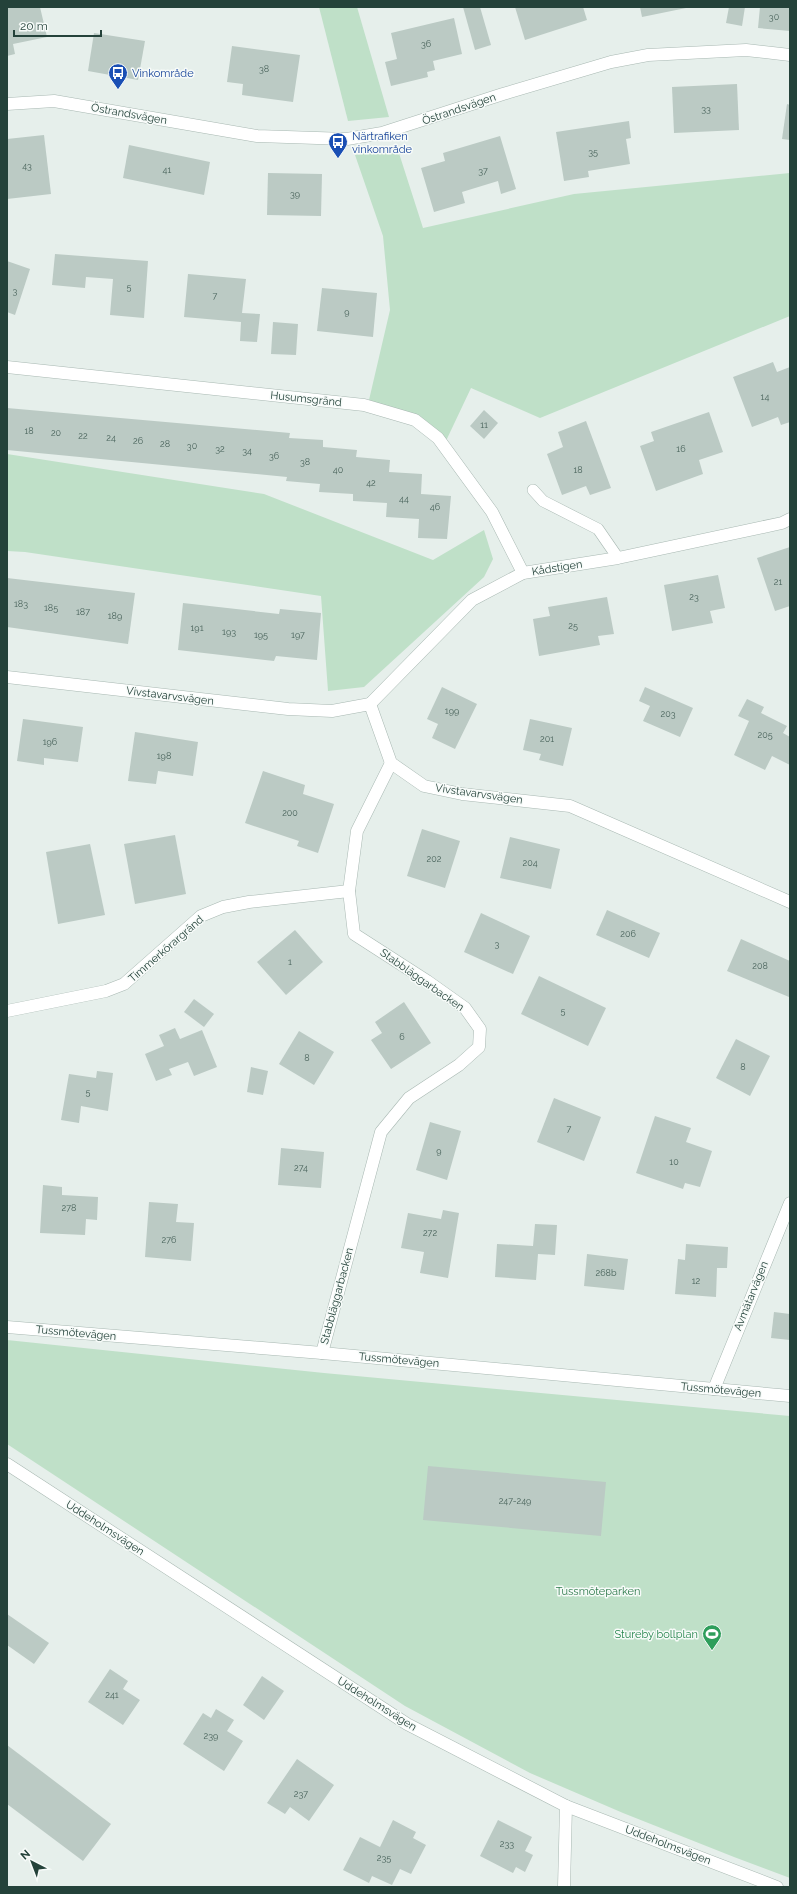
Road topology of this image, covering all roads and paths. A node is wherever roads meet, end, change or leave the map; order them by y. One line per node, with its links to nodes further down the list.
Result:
1 (790, 55): 2 (street, Östrandsvägen)
2 (7, 104)
3 (7, 368): 7 (street, Husumsgränd)
4 (533, 490): 6 (lane)
5 (790, 519): 6 (street, Kådstigen)
6 (618, 558): 7 (street, Kådstigen)
7 (523, 573): 9 (street, Kådstigen)
8 (7, 677): 9 (street, Vivstavarvsvägen)
9 (370, 704): 10 (street)
10 (391, 762): 11 (street, Stabbläggarbacken); 12 (street, Vivstavarvsvägen)
11 (350, 891): 13 (street, Timmerkörargränd); 16 (street, Stabbläggarbacken)
12 (790, 902)
13 (7, 1011)
14 (790, 1203): 17 (street, Avmätarvägen)
15 (7, 1327): 16 (street, Tussmötevägen)
16 (322, 1353): 17 (street, Tussmötevägen)
17 (714, 1389): 18 (street, Tussmötevägen)
18 (790, 1396)
19 (7, 1464): 20 (street, Uddeholmsvägen)
20 (566, 1806): 21 (street); 22 (street, Uddeholmsvägen)
21 (564, 1887)
22 (777, 1887)

